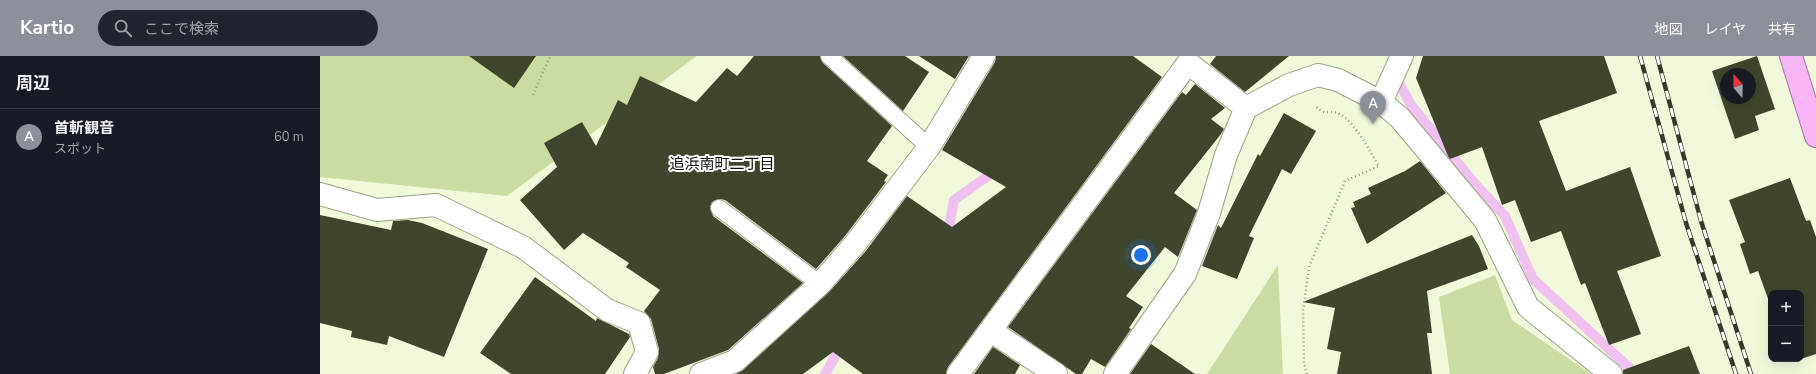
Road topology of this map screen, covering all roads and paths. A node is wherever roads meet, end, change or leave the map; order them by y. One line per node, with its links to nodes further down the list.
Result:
1 (550, 56): 8 (path)
2 (829, 56): 12 (lane)
3 (984, 56): 12 (street)
4 (1402, 56): 9 (street)
5 (1791, 56): 11 (highway)
6 (1189, 60): 10 (street); 16 (street)
7 (1289, 85): 9 (street); 10 (street); 22 (path)
8 (533, 95)
9 (1380, 102): 23 (street)
10 (1246, 108): 21 (street)
11 (1816, 136)
12 (929, 147): 15 (street)
13 (320, 194): 17 (street)
14 (719, 208): 15 (lane)
15 (820, 284): 18 (street)
16 (991, 331): 19 (street); 20 (street)
17 (635, 374)
18 (701, 374)
19 (958, 374)
20 (1056, 374)
21 (1115, 374)
22 (1307, 374)
23 (1611, 374)

